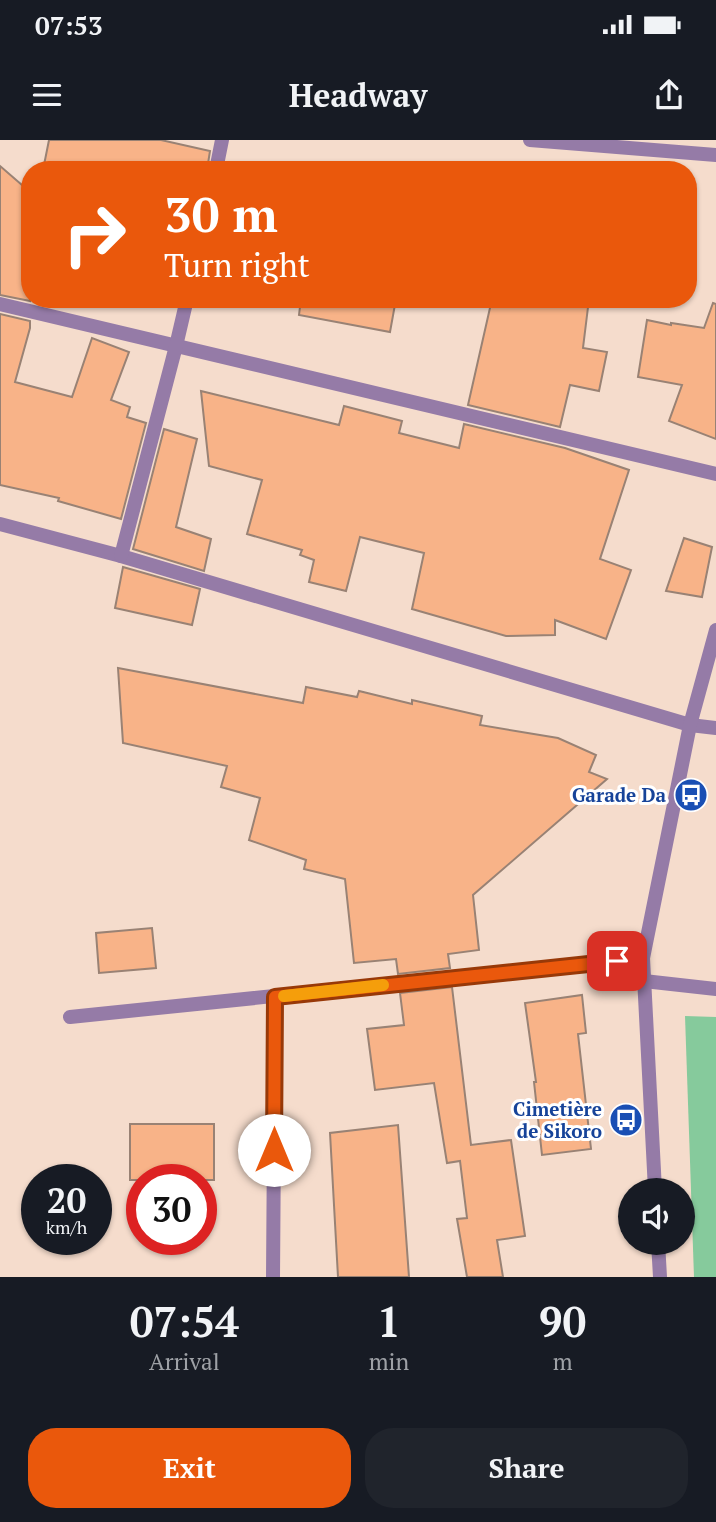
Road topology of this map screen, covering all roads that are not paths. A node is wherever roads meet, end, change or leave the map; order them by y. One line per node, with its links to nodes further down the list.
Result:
1 (222, 140): 4 (street)
2 (530, 140): 3 (street)
3 (716, 155)
4 (218, 161)
5 (0, 304): 7 (street)
6 (185, 308): 7 (street)
7 (176, 346): 8 (street); 10 (street)
8 (716, 474)
9 (0, 524): 10 (street)
10 (121, 556): 12 (street)
11 (716, 630): 12 (street)
12 (690, 725): 13 (street); 14 (street)
13 (716, 727)
14 (643, 958): 15 (street); 17 (street)
15 (644, 981): 16 (street); 19 (street)
16 (716, 989)
17 (275, 997): 18 (street); 21 (street)
18 (70, 1017)
19 (654, 1178)
20 (659, 1255): 22 (street)
21 (273, 1277)
22 (660, 1277)

